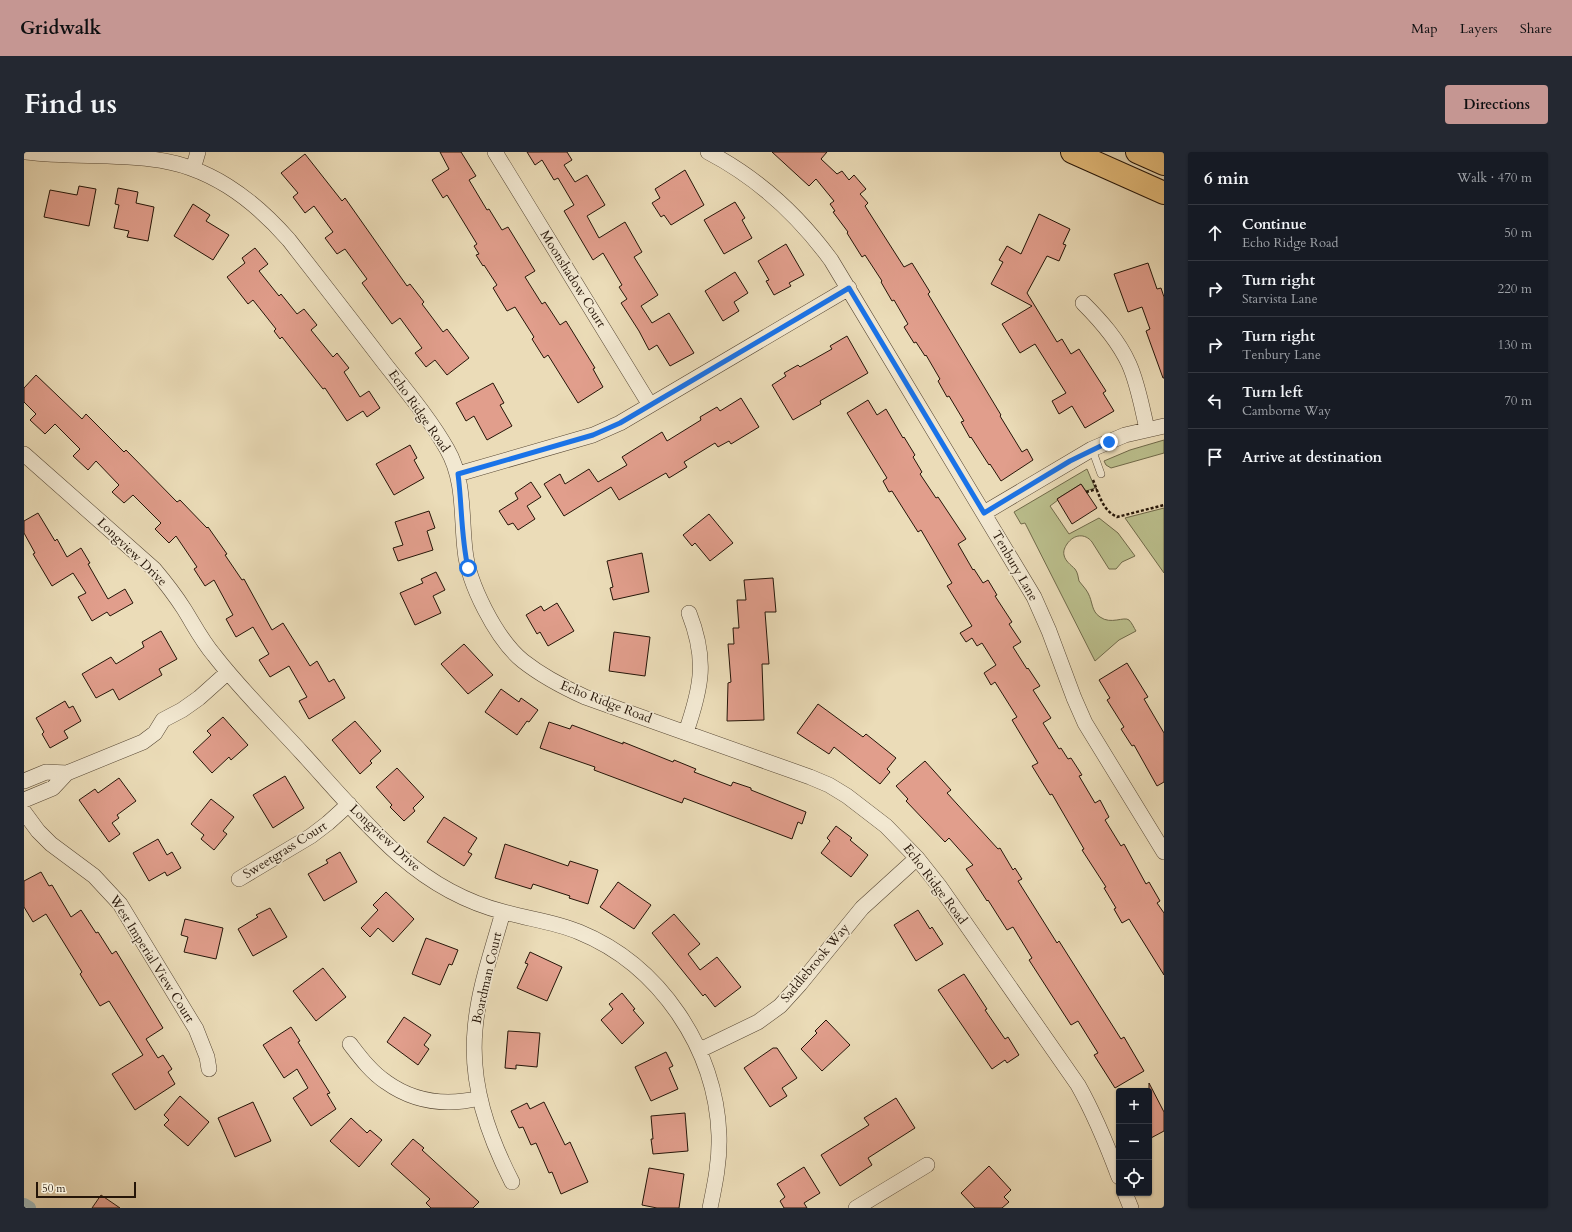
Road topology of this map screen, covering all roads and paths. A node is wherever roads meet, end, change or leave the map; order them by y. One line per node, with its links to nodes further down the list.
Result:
1 (26, 152): 7 (street, Echo Ridge Road)
2 (198, 152): 9 (street)
3 (495, 152): 13 (street, Moonshadow Court)
4 (708, 152): 11 (street, Tenbury Lane)
5 (1072, 152): 10 (main road)
6 (1137, 152): 8 (main road)
7 (86, 154): 9 (street, Echo Ridge Road)
8 (1164, 164)
9 (193, 169): 18 (street, Echo Ridge Road)
10 (1164, 193)
11 (849, 288): 13 (street); 24 (street, Tenbury Lane)
12 (1083, 303): 15 (street)
13 (650, 405): 18 (street)
14 (1164, 426): 15 (street)
15 (1148, 429): 16 (street)
16 (1092, 449): 19 (lane); 24 (street)
17 (24, 454): 26 (street, Longview Drive)
18 (458, 474): 27 (street, Echo Ridge Road)
19 (1101, 474)
20 (1092, 478): 21 (path)
21 (1097, 489): 22 (path); 23 (path)
22 (1086, 492)
23 (1164, 505)
24 (984, 513): 35 (street, Tenbury Lane)
25 (689, 613): 27 (street)
26 (228, 672): 28 (street); 33 (street, Longview Drive)
27 (686, 732): 36 (street, Echo Ridge Road)
28 (67, 773): 29 (street); 31 (street)
29 (38, 775): 30 (street); 31 (street)
30 (24, 781)
31 (45, 792): 32 (street)
32 (24, 800)
33 (349, 804): 37 (street, Sweetgrass Court); 38 (street, Longview Drive)
34 (24, 812): 41 (street, West Imperial View Court)
35 (1164, 852)
36 (917, 858): 40 (street, Saddlebrook Way); 44 (street, Echo Ridge Road)
37 (239, 880)
38 (503, 912): 40 (street, Longview Drive); 42 (street, Boardman Court)
39 (350, 1044): 42 (street)
40 (700, 1050): 47 (street, Longview Drive)
41 (209, 1068)
42 (480, 1098): 45 (street, Boardman Court)
43 (927, 1165): 48 (street)
44 (1116, 1169)
45 (512, 1182)
46 (1126, 1196): 49 (street)
47 (710, 1208)
48 (856, 1208)
49 (1131, 1208)

